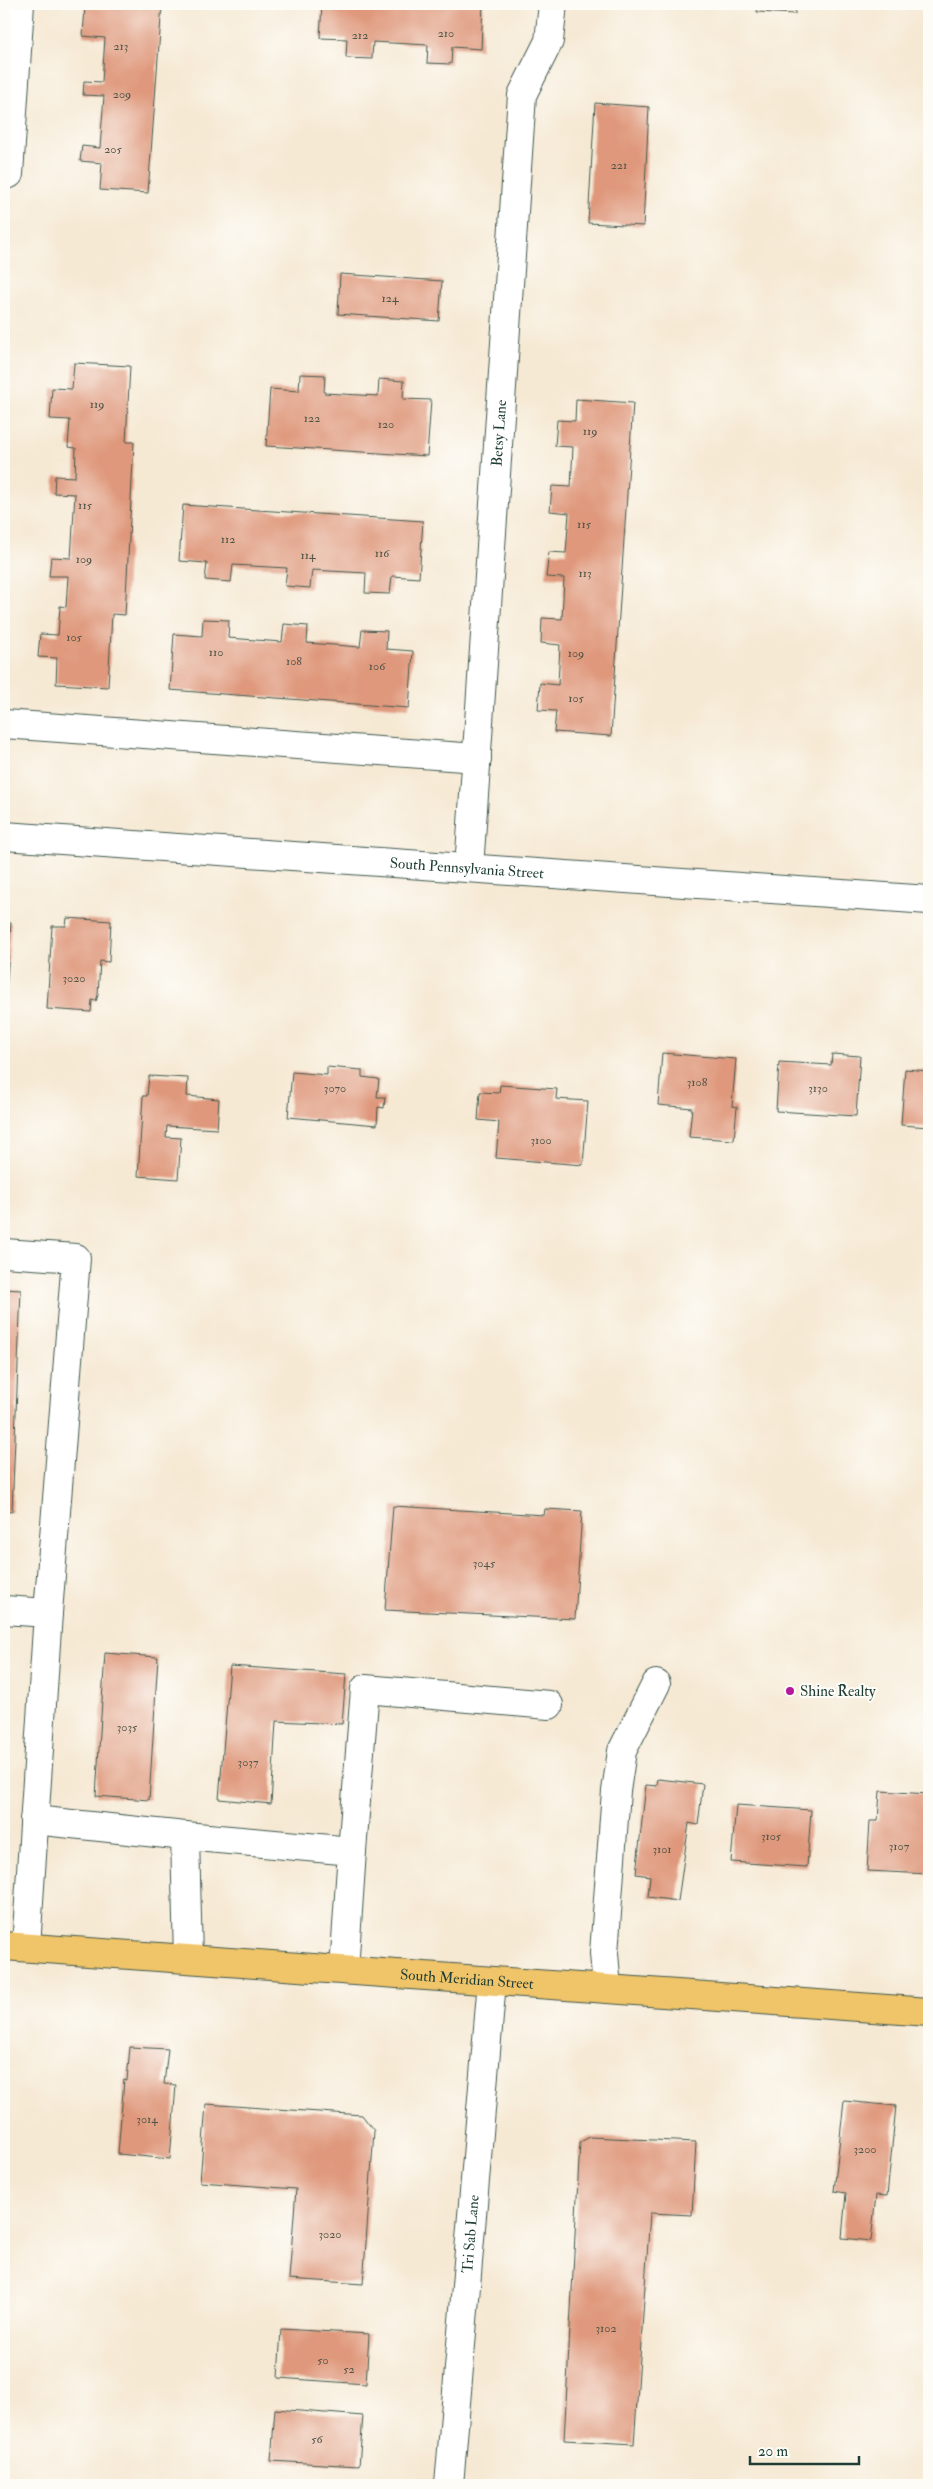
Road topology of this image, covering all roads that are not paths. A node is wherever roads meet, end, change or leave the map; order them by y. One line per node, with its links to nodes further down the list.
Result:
1 (20, 4): 3 (street)
2 (553, 4): 5 (street, Betsy Lane)
3 (10, 174)
4 (4, 724): 5 (street)
5 (477, 758): 7 (street, Betsy Lane)
6 (4, 836): 7 (street, South Pennsylvania Street)
7 (469, 868): 8 (street, South Pennsylvania Street)
8 (929, 900)
9 (4, 1254): 11 (street)
10 (4, 1610): 11 (street)
11 (48, 1613): 14 (street)
12 (656, 1684): 21 (street)
13 (549, 1705): 16 (street)
14 (34, 1820): 15 (street); 17 (street)
15 (185, 1836): 16 (street); 18 (street)
16 (352, 1851): 19 (street)
17 (15, 1946): 18 (main road, South Meridian Street)
18 (188, 1959): 19 (main road, South Meridian Street)
19 (344, 1970): 20 (main road, South Meridian Street)
20 (492, 1980): 21 (main road, South Meridian Street); 23 (street, Tri Sab Lane)
21 (607, 1989): 22 (main road, South Meridian Street)
22 (929, 2012)
23 (449, 2485)

